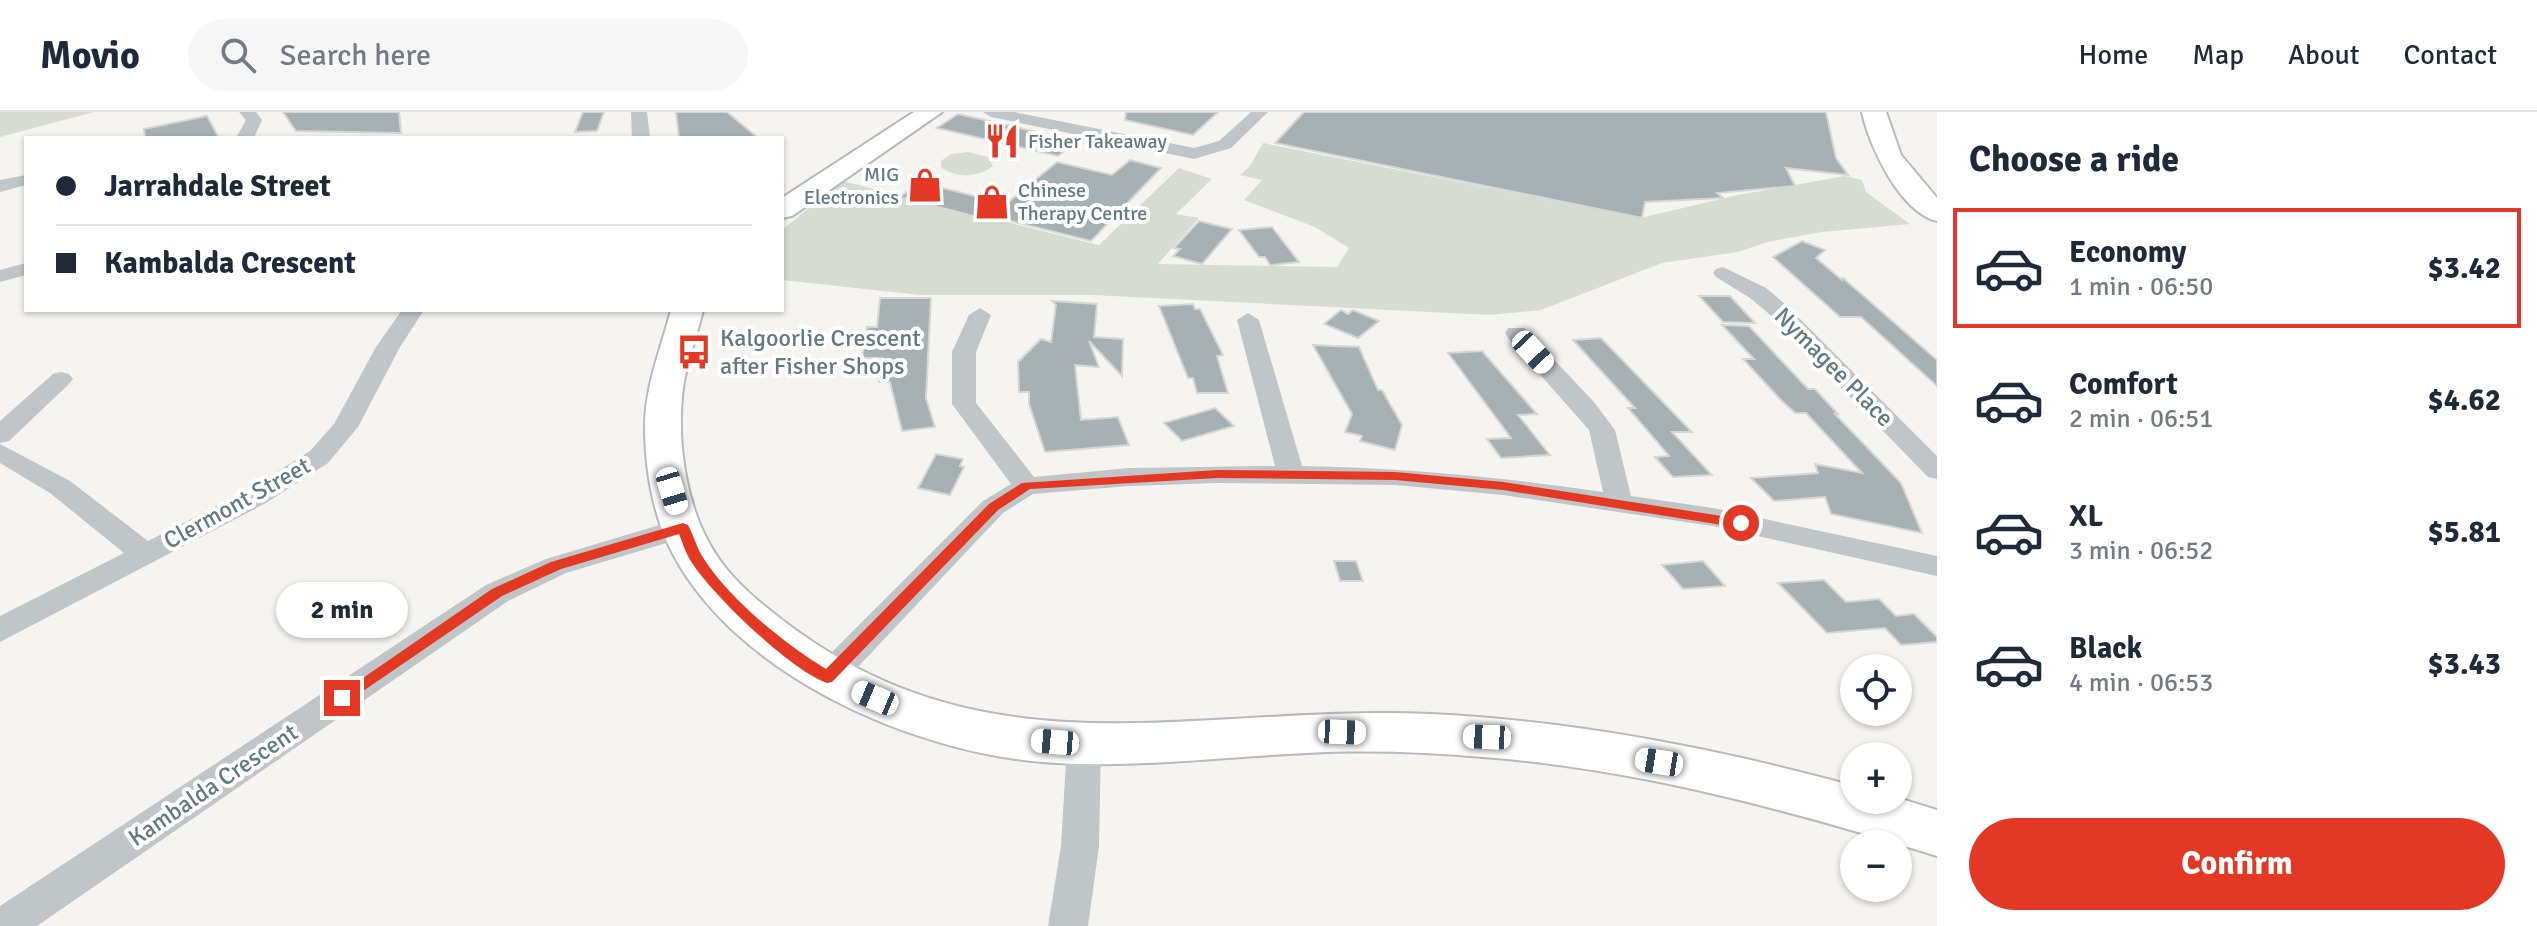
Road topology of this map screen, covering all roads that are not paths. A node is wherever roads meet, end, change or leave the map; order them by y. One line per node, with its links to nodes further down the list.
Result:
1 (247, 112): 8 (street)
2 (639, 112): 9 (street)
3 (907, 112): 12 (street)
4 (930, 112): 12 (street)
5 (991, 112): 6 (street)
6 (1260, 112)
7 (1874, 112): 13 (street)
8 (246, 136)
9 (641, 136)
10 (24, 180): 11 (street)
11 (0, 186)
12 (786, 197)
13 (1926, 202)
14 (24, 270): 16 (street)
15 (1723, 273): 25 (street, Nymagee Place)
16 (0, 276)
17 (412, 312): 30 (street, Clermont Street)
18 (688, 313): 29 (street)
19 (980, 315): 27 (street)
20 (1248, 320): 26 (street)
21 (1516, 333): 28 (street)
22 (61, 379): 23 (street)
23 (0, 435)
24 (0, 452): 30 (street)
25 (1937, 471)
26 (1291, 475): 27 (street); 28 (street)
27 (1027, 486): 33 (street)
28 (1619, 503): 31 (street)
29 (683, 528): 33 (street); 36 (street, Kambalda Crescent)
30 (145, 554): 32 (street, Clermont Street)
31 (1937, 566)
32 (0, 630)
33 (827, 678): 34 (street)
34 (1084, 745): 35 (street); 37 (street)
35 (1937, 833)
36 (4, 926)
37 (1068, 926)

